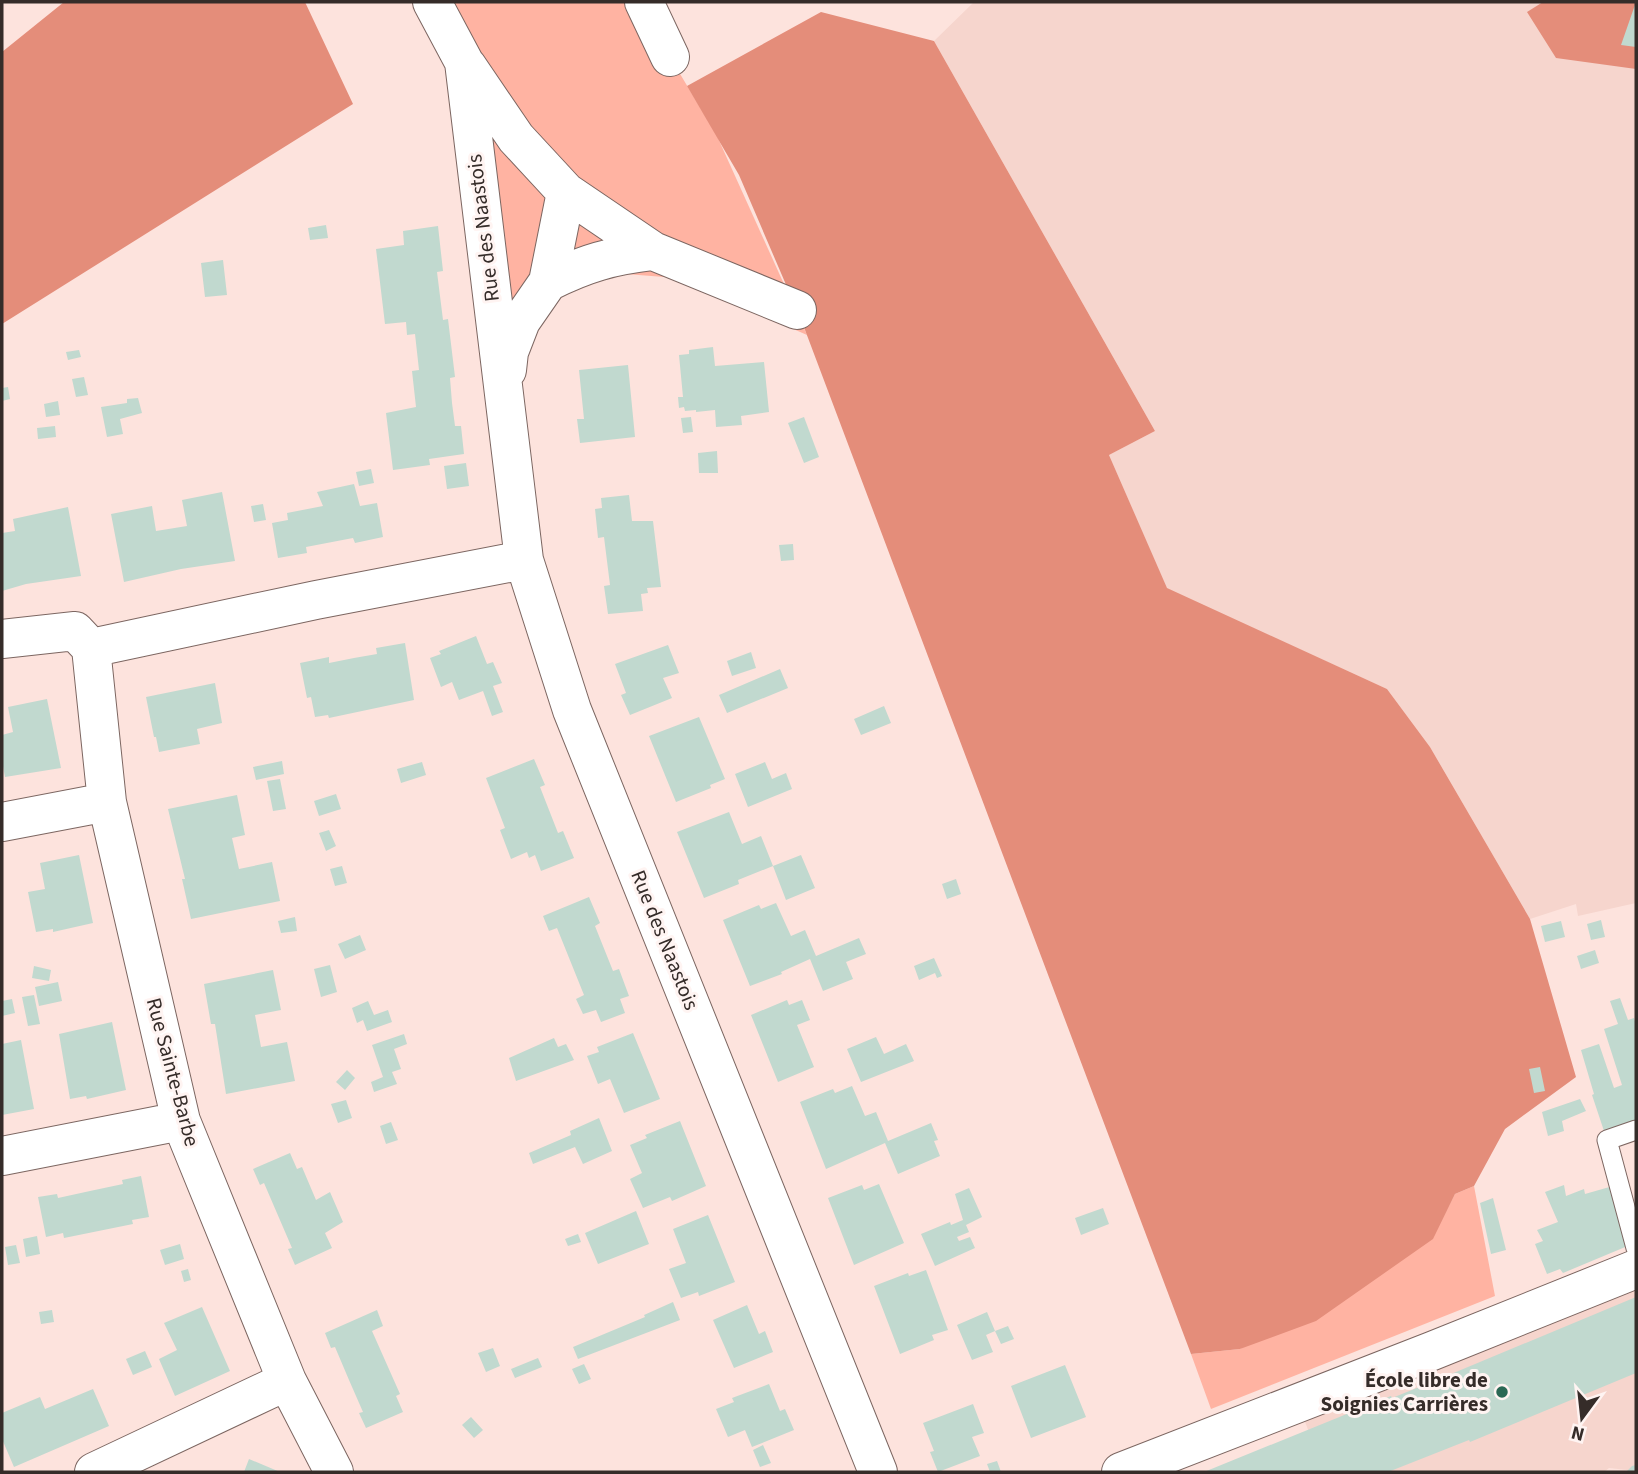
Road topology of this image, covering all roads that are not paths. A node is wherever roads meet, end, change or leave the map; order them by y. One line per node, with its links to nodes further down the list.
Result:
1 (432, 2): 4 (street, Rue des Naastois)
2 (644, 2): 3 (street)
3 (670, 57)
4 (464, 62): 5 (street, Rue des Naastois); 9 (street, Rue des Naastois)
5 (566, 192): 6 (street, Rue des Naastois); 7 (street, Rue des Naastois)
6 (653, 251): 7 (street, Rue des Naastois); 8 (street, Rue des Naastois)
7 (548, 282): 9 (street, Rue des Naastois)
8 (797, 310)
9 (503, 394): 10 (street, Rue des Naastois)
10 (524, 560): 12 (street); 23 (street, Rue des Naastois)
11 (2, 639): 12 (street)
12 (90, 648): 13 (street, Rue Sainte-Barbe)
13 (107, 802): 14 (street); 15 (street, Rue Sainte-Barbe)
14 (2, 822)
15 (181, 1121): 17 (street); 20 (street, Rue Sainte-Barbe)
16 (1636, 1130): 18 (lane)
17 (2, 1156)
18 (1636, 1248)
19 (1636, 1269): 24 (street)
20 (287, 1381): 21 (street); 22 (street, Rue Sainte-Barbe)
21 (94, 1472)
22 (334, 1472)
23 (878, 1472)
24 (1121, 1472)

